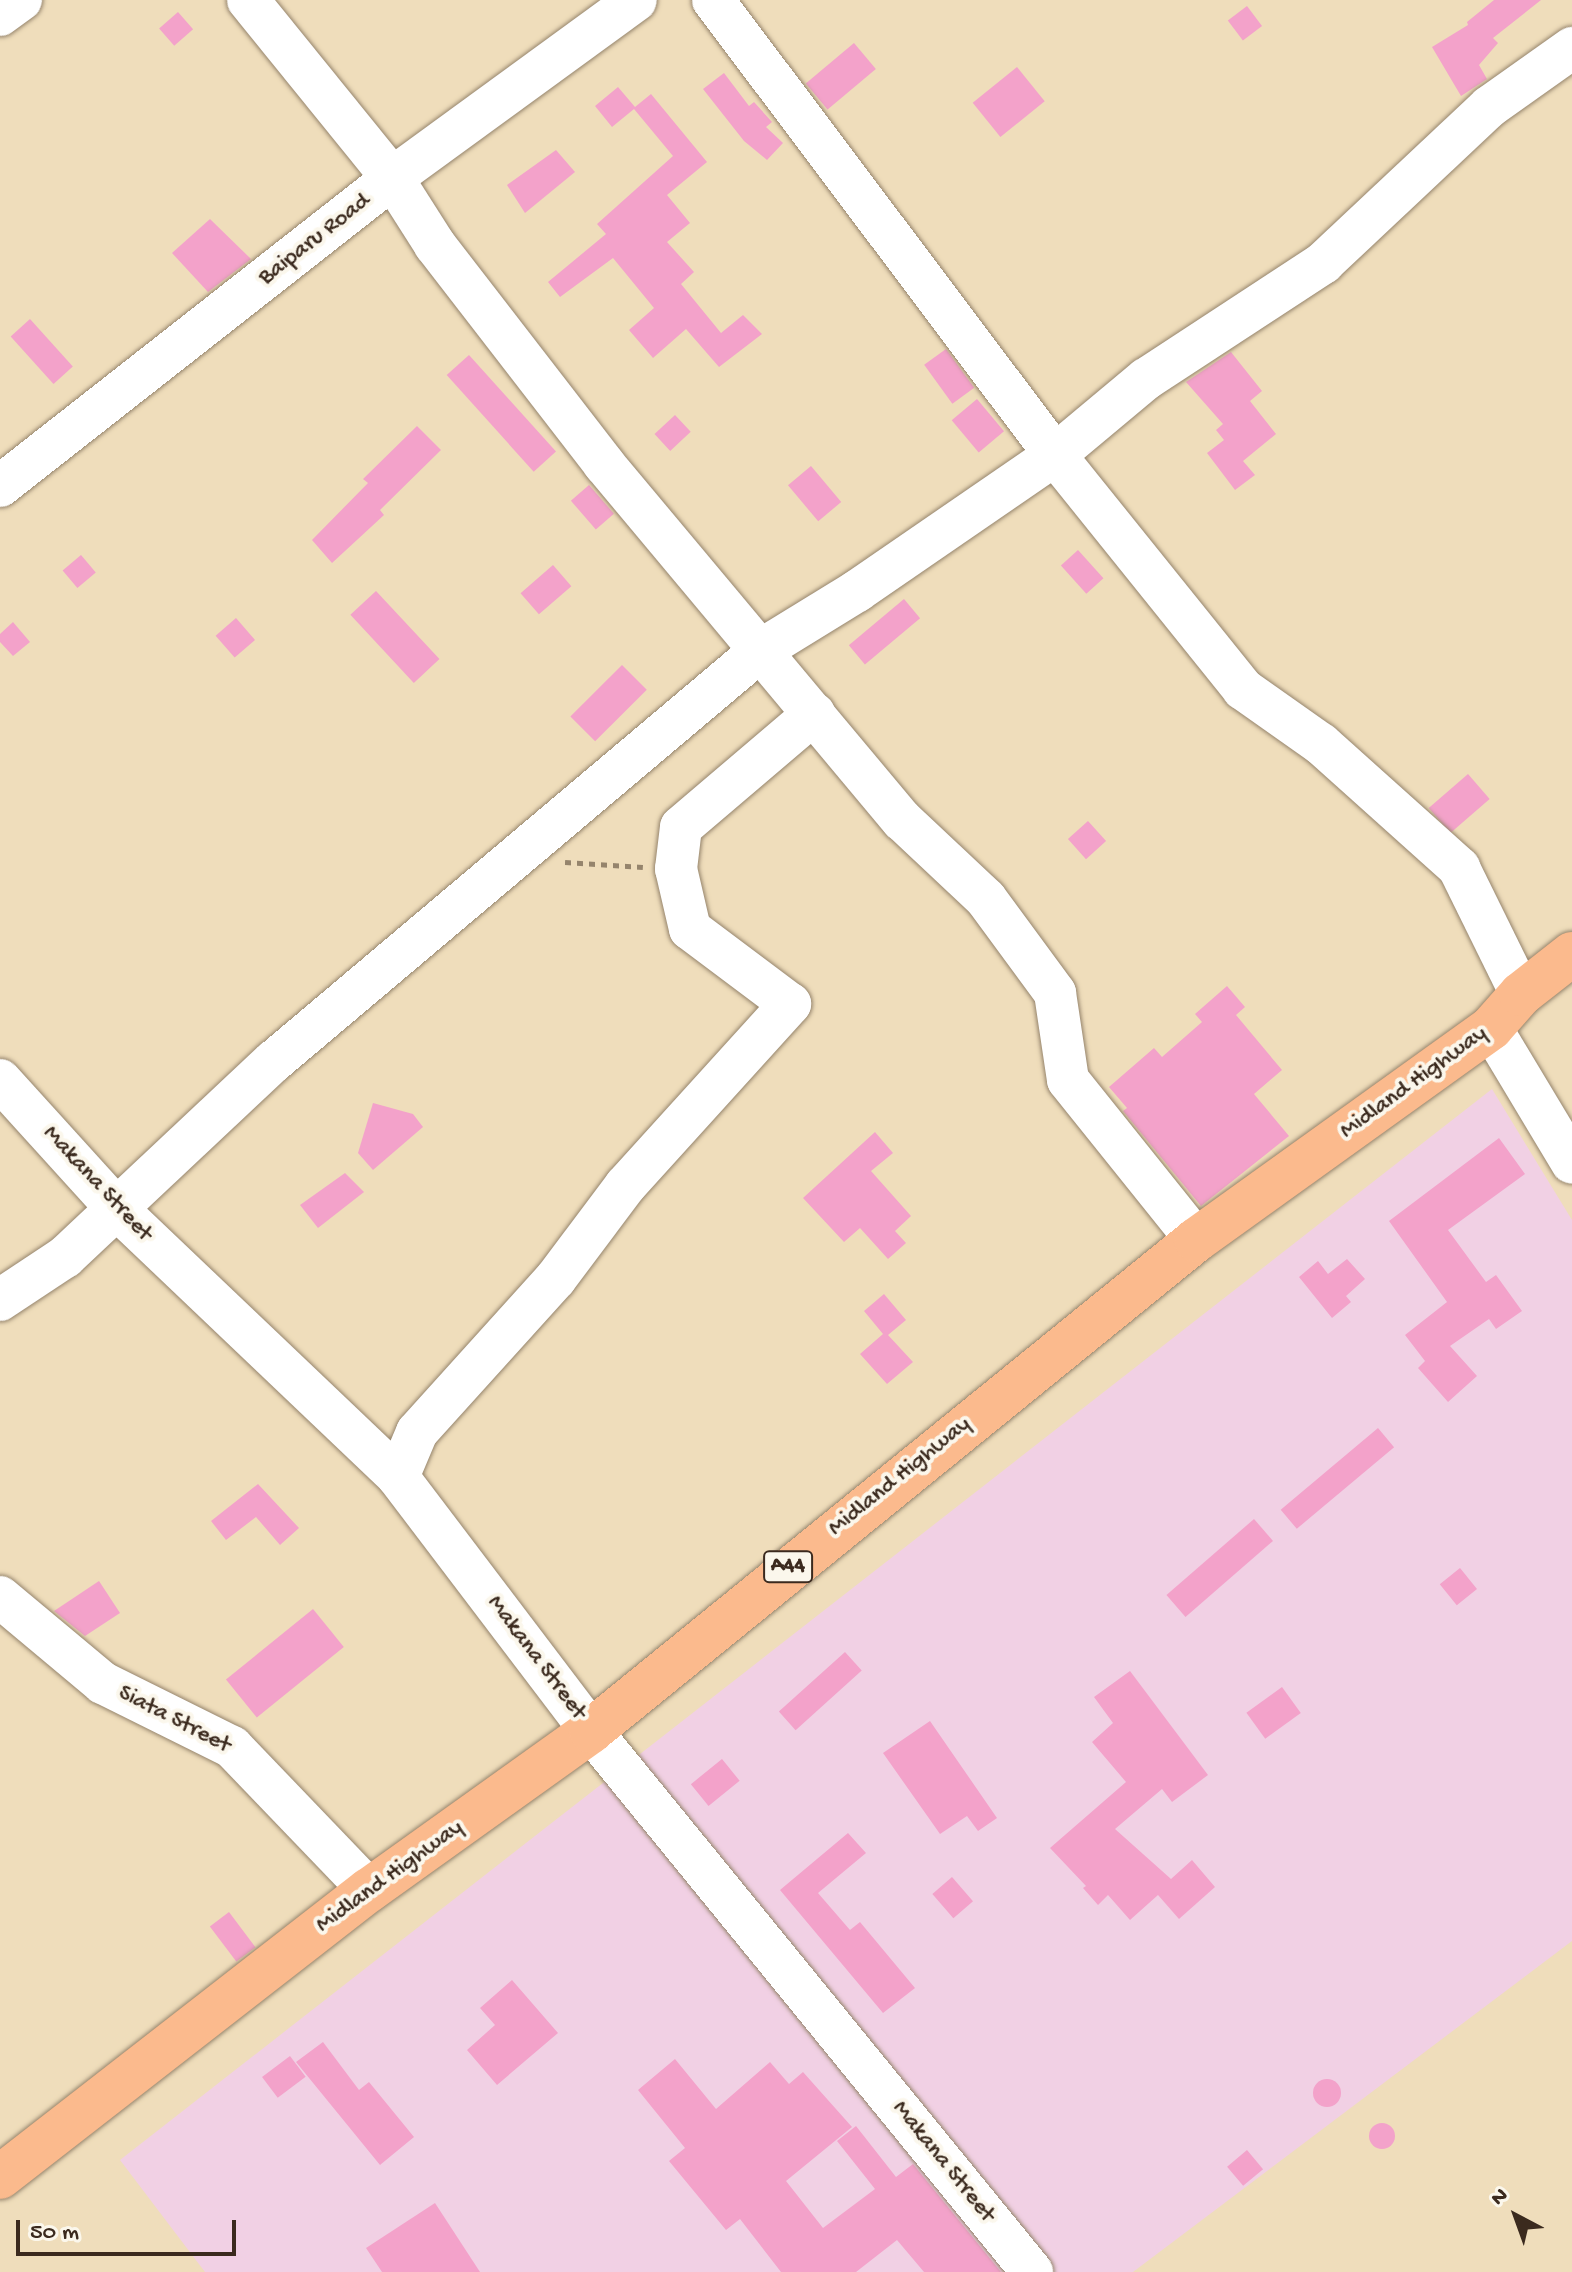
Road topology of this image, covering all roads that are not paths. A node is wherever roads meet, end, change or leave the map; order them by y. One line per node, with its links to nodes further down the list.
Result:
1 (21, 0): 5 (street)
2 (248, 0): 7 (street)
3 (636, 0): 7 (street, Baiparu Road)
4 (713, 0): 8 (street)
5 (0, 15)
6 (1572, 48): 8 (street)
7 (393, 179): 9 (street, Baiparu Road); 10 (street)
8 (1055, 455): 10 (street); 13 (street)
9 (0, 486)
10 (761, 650): 11 (street); 17 (street)
11 (814, 714): 18 (street); 20 (street)
12 (1572, 954): 13 (main road, Midland Highway / A44)
13 (1521, 994): 14 (main road, Midland Highway / A44)
14 (1491, 1028): 16 (street); 18 (main road, Midland Highway / A44)
15 (0, 1080): 17 (street, Makana Street)
16 (1572, 1163)
17 (117, 1209): 19 (street); 20 (street, Makana Street)
18 (1196, 1240): 22 (main road, Midland Highway / A44)
19 (0, 1300)
20 (398, 1477): 22 (street, Makana Street)
21 (0, 1597): 23 (street, Siata Street)
22 (591, 1731): 23 (main road, Midland Highway / A44); 25 (street, Makana Street)
23 (369, 1890): 24 (main road, Midland Highway / A44)
24 (0, 2177)
25 (1032, 2272)

